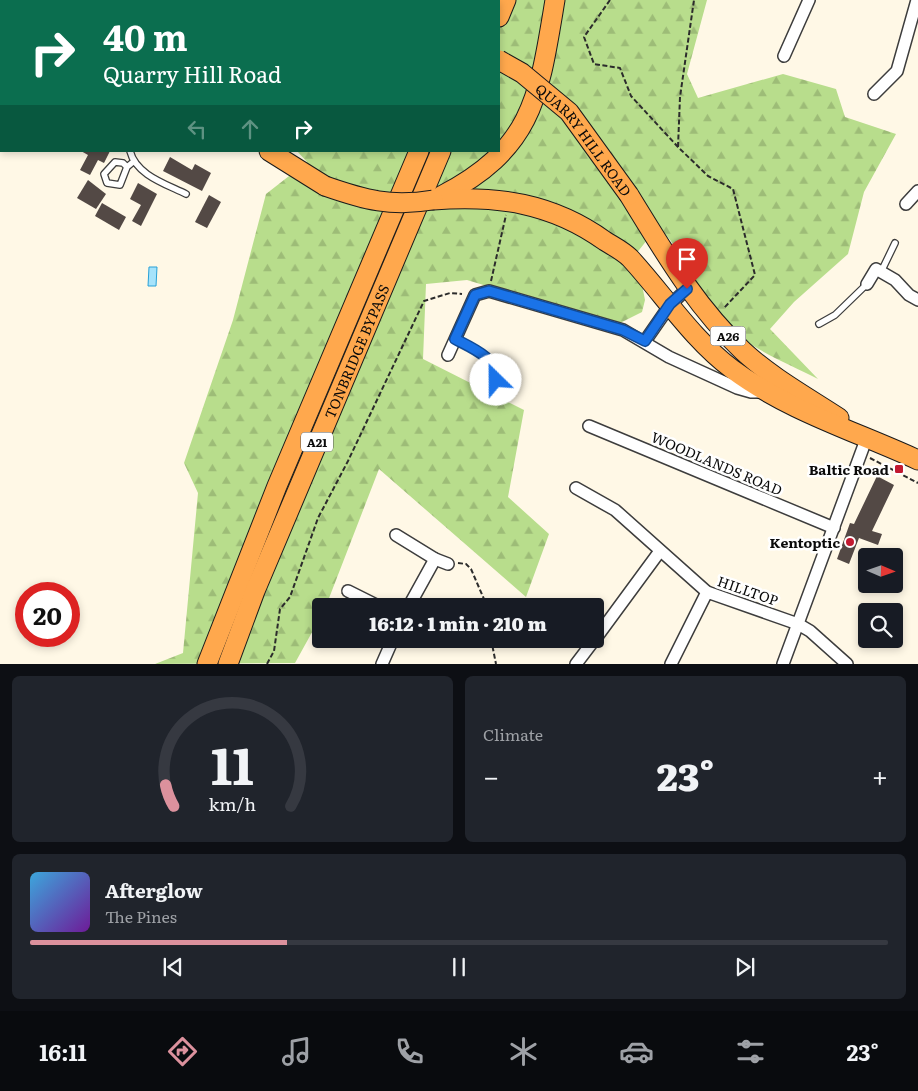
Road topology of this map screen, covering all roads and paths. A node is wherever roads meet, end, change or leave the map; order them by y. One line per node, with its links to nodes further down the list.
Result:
1 (506, 0): 7 (highway)
2 (555, 0): 18 (highway)
3 (610, 0): 11 (path)
4 (694, 0): 11 (path)
5 (809, 0): 8 (street)
6 (917, 0): 10 (street)
7 (500, 15)
8 (784, 56)
9 (500, 61): 26 (highway, QUARRY HILL ROAD / A26, bridge)
10 (874, 94)
11 (678, 147): 31 (path)
12 (130, 152): 16 (lane)
13 (419, 152): 58 (highway, TONBRIDGE BYPASS / A21)
14 (441, 152): 59 (highway, TONBRIDGE BYPASS / A21)
15 (276, 155): 18 (highway, bridge)
16 (133, 162): 17 (lane); 20 (lane)
17 (126, 167): 17 (lane)
18 (466, 191): 21 (highway, QUARRY HILL ROAD / A26)
19 (918, 191): 22 (street)
20 (186, 194)
21 (510, 201): 27 (path); 30 (highway, QUARRY HILL ROAD / A26)
22 (906, 204)
23 (895, 242): 24 (lane)
24 (881, 272): 25 (street); 29 (street)
25 (867, 284): 32 (lane)
26 (687, 289): 30 (street); 31 (highway, QUARRY HILL ROAD / A26)
27 (489, 291): 28 (street); 34 (street, QUARRY HILL ROAD)
28 (475, 295): 33 (street); 60 (path)
29 (918, 300)
30 (670, 304): 34 (street); 37 (highway, QUARRY HILL ROAD / A26)
31 (712, 319): 39 (highway, QUARRY HILL ROAD / A26)
32 (819, 324)
33 (455, 339): 35 (street); 36 (lane)
34 (645, 341): 37 (street, QUARRY HILL ROAD)
35 (448, 356)
36 (490, 388)
37 (764, 391): 39 (highway, QUARRY HILL ROAD / A26)
38 (589, 426): 43 (street, WOODLANDS ROAD)
39 (864, 445): 40 (highway, QUARRY HILL ROAD / A26); 41 (path); 43 (street)
40 (918, 460)
41 (918, 483)
42 (576, 488): 45 (street)
43 (834, 528): 53 (street)
44 (396, 535): 46 (street)
45 (660, 551): 49 (street); 54 (street)
46 (435, 559): 47 (street); 51 (street)
47 (448, 564): 52 (path)
48 (348, 591): 50 (street)
49 (707, 592): 53 (street, HILLTOP); 64 (street, HILLTOP)
50 (362, 598)
51 (413, 598)
52 (484, 598)
53 (798, 624): 65 (street); 66 (street, HILLTOP)
54 (604, 627)
55 (388, 648): 61 (street)
56 (493, 648): 62 (path)
57 (588, 648): 63 (street)
58 (207, 664)
59 (228, 664)
60 (267, 664)
61 (382, 664)
62 (496, 664)
63 (576, 664)
64 (671, 664)
65 (783, 664)
66 (847, 664)

